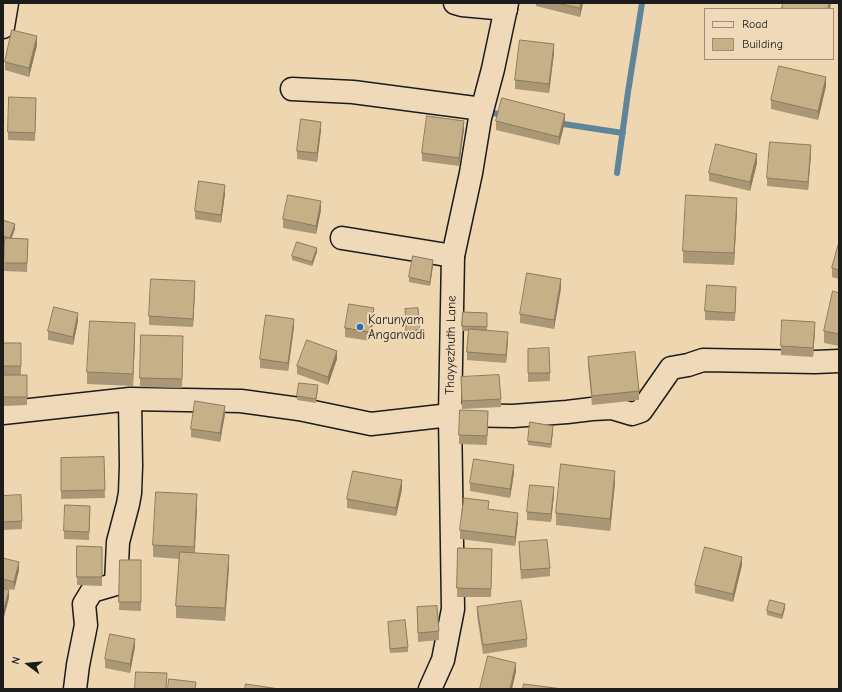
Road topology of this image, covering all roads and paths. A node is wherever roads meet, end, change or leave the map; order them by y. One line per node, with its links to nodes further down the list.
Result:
1 (7, 3): 4 (street)
2 (455, 3): 3 (street)
3 (507, 6): 6 (street, Thayyezhuth Lane)
4 (3, 27)
5 (292, 89): 6 (street)
6 (481, 112): 8 (street, Thayyezhuth Lane)
7 (342, 238): 8 (street)
8 (453, 256): 12 (street, Thayyezhuth Lane)
9 (839, 361): 12 (street)
10 (130, 399): 11 (street); 12 (street); 13 (street)
11 (3, 413)
12 (450, 415): 14 (street, Thayyezhuth Lane)
13 (75, 689)
14 (430, 689)

